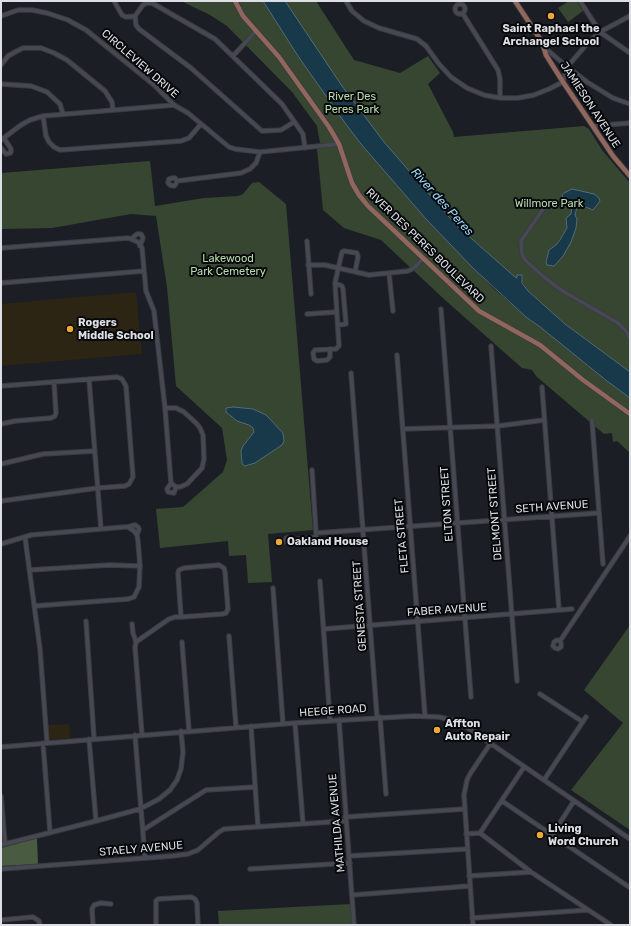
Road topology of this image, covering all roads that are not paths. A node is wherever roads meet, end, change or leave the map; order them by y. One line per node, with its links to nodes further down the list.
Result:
1 (114, 1): 8 (street)
2 (235, 1): 10 (main road, RIVER DES PERES BOULEVARD)
3 (346, 1): 19 (street)
4 (515, 1): 12 (main road, JAMIESON AVENUE)
5 (580, 1): 11 (street)
6 (463, 14): 19 (street)
7 (1, 16): 21 (street, CIRCLEVIEW DRIVE)
8 (135, 16): 14 (street); 25 (street)
9 (629, 16): 11 (street)
10 (256, 31): 14 (street); 30 (main road, RIVER DES PERES BOULEVARD)
11 (600, 32): 13 (street); 16 (street)
12 (544, 47): 16 (street); 17 (main road, JAMIESON AVENUE)
13 (630, 53)
14 (233, 56): 25 (street)
15 (1, 65): 22 (street)
16 (567, 67): 17 (street); 20 (street)
17 (563, 82): 19 (street); 28 (main road, JAMIESON AVENUE)
18 (1, 84): 23 (street)
19 (500, 98)
20 (630, 104)
21 (174, 105): 22 (street); 27 (street, CIRCLEVIEW DRIVE)
22 (113, 110): 23 (street)
23 (63, 114): 24 (street)
24 (43, 116): 27 (street); 29 (street)
25 (294, 122): 32 (street)
26 (630, 123): 28 (street)
27 (201, 124): 33 (street, CIRCLEVIEW DRIVE)
28 (593, 126): 34 (main road, JAMIESON AVENUE)
29 (2, 139): 31 (street)
30 (339, 144): 32 (street, CIRCLEVIEW DRIVE); 41 (main road, RIVER DES PERES BOULEVARD)
31 (1, 148)
32 (305, 148): 33 (street, CIRCLEVIEW DRIVE)
33 (260, 152): 35 (street)
34 (630, 176)
35 (177, 181)
36 (546, 205): 55 (street)
37 (131, 239): 39 (street); 39 (street); 40 (street)
38 (307, 241): 42 (street)
39 (140, 246): 44 (street)
40 (1, 248)
41 (423, 259): 46 (street); 65 (main road, RIVER DES PERES BOULEVARD)
42 (308, 265): 43 (street); 49 (street)
43 (338, 268): 45 (street); 45 (street); 48 (street)
44 (144, 271): 47 (street); 64 (street)
45 (355, 272): 46 (street)
46 (389, 273): 51 (street)
47 (1, 283)
48 (335, 283): 52 (street); 54 (street)
49 (311, 294)
50 (441, 309): 70 (street, ELTON STREET)
51 (393, 311)
52 (337, 312): 53 (street); 54 (street)
53 (307, 314)
54 (338, 324): 57 (street)
55 (630, 338)
56 (491, 346): 69 (street, DELMONT STREET)
57 (330, 349): 57 (street)
58 (397, 355): 71 (street, FLETA STREET)
59 (352, 374): 85 (street, GENESTA STREET)
60 (89, 379): 61 (street); 72 (street); 77 (street)
61 (54, 382): 62 (street); 68 (street)
62 (1, 386)
63 (542, 387): 66 (street)
64 (165, 408): 75 (street); 76 (street)
65 (630, 414)
66 (544, 420): 69 (street); 80 (street)
67 (592, 420): 79 (street)
68 (1, 424)
69 (498, 426): 70 (street); 81 (street, DELMONT STREET)
70 (450, 427): 71 (street); 82 (street, ELTON STREET)
71 (403, 429): 83 (street, FLETA STREET)
72 (95, 451): 73 (street); 77 (street)
73 (1, 464)
74 (312, 470): 86 (street)
75 (171, 483): 76 (street); 76 (street)
76 (176, 487)
77 (98, 488): 78 (street); 84 (street)
78 (1, 501)
79 (598, 513): 80 (street, SETH AVENUE); 91 (street)
80 (552, 516): 81 (street, SETH AVENUE); 98 (street)
81 (504, 520): 82 (street, SETH AVENUE); 99 (street, DELMONT STREET)
82 (457, 523): 83 (street, SETH AVENUE); 101 (street, ELTON STREET)
83 (410, 527): 85 (street, SETH AVENUE); 103 (street, FLETA STREET)
84 (101, 529): 88 (street); 92 (street)
85 (363, 530): 86 (street, SETH AVENUE); 105 (street, GENESTA STREET)
86 (316, 533): 89 (street, SETH AVENUE)
87 (630, 536): 108 (street)
88 (25, 537): 90 (street); 93 (street)
89 (290, 540)
90 (1, 544)
91 (603, 564)
92 (140, 566): 93 (street); 96 (street)
93 (30, 570): 96 (street)
94 (320, 581): 106 (street)
95 (273, 588): 121 (street)
96 (34, 606): 130 (street)
97 (572, 609): 98 (street, FABER AVENUE)
98 (559, 610): 99 (street, FABER AVENUE)
99 (512, 614): 101 (street, FABER AVENUE); 111 (street, DELMONT STREET)
100 (181, 617): 100 (street); 109 (street)
101 (465, 618): 103 (street, FABER AVENUE); 113 (street, ELTON STREET)
102 (86, 621): 128 (street)
103 (418, 621): 105 (street, FABER AVENUE); 114 (street, FLETA STREET)
104 (132, 624): 109 (street)
105 (370, 625): 106 (street, FABER AVENUE); 115 (street, GENESTA STREET)
106 (324, 629): 117 (street)
107 (229, 636): 123 (street)
108 (560, 641)
109 (136, 642): 127 (street)
110 (182, 642): 125 (street)
111 (517, 681)
112 (540, 694): 119 (street)
113 (471, 698)
114 (425, 716): 115 (street, HEEGE ROAD); 131 (street, HEEGE ROAD)
115 (378, 717): 118 (street, HEEGE ROAD); 136 (street, GENESTA STREET)
116 (586, 717): 119 (street)
117 (330, 720): 118 (street, HEEGE ROAD); 120 (street, HEEGE ROAD)
118 (339, 720): 142 (street, MATHILDA AVENUE)
119 (583, 722): 134 (street)
120 (295, 723): 121 (street, HEEGE ROAD); 144 (street)
121 (283, 724): 122 (street, HEEGE ROAD)
122 (251, 726): 123 (street, HEEGE ROAD); 135 (street)
123 (236, 727): 125 (street, HEEGE ROAD)
124 (181, 731): 125 (street, HEEGE ROAD); 127 (street, HEEGE ROAD); 140 (street)
125 (189, 731)
126 (135, 735): 127 (street, HEEGE ROAD); 128 (street, HEEGE ROAD); 140 (street)
127 (142, 735)
128 (94, 738): 129 (street, HEEGE ROAD)
129 (89, 739): 130 (street, HEEGE ROAD); 143 (street)
130 (45, 743): 132 (street, HEEGE ROAD); 147 (street)
131 (490, 744): 133 (street, HEEGE ROAD); 141 (street)
132 (1, 747)
133 (524, 767): 134 (street, HEEGE ROAD); 138 (street)
134 (544, 780): 139 (street, HEEGE ROAD)
135 (255, 787): 145 (street); 146 (street)
136 (386, 794)
137 (1, 796): 152 (street)
138 (502, 801): 148 (street); 150 (street)
139 (574, 801): 150 (street); 151 (street, HEEGE ROAD)
140 (140, 809): 143 (street); 146 (street)
141 (464, 810): 142 (street, STAELY AVENUE); 149 (street)
142 (346, 819): 144 (street, STAELY AVENUE); 154 (street, MATHILDA AVENUE)
143 (96, 821): 147 (street)
144 (302, 824): 145 (street, STAELY AVENUE)
145 (258, 827): 155 (street, STAELY AVENUE)
146 (143, 830): 155 (street)
147 (50, 832): 152 (street)
148 (480, 833): 149 (street); 159 (street)
149 (466, 834): 153 (street)
150 (552, 835): 162 (street)
151 (630, 839)
152 (3, 845)
153 (467, 849): 154 (street); 160 (street)
154 (349, 856): 156 (street, MATHILDA AVENUE)
155 (145, 858): 157 (street, STAELY AVENUE)
156 (350, 862): 158 (street); 163 (street, MATHILDA AVENUE)
157 (1, 869)
158 (250, 870)
159 (531, 872): 160 (street); 165 (street)
160 (469, 876): 161 (street)
161 (470, 886): 163 (street); 166 (street)
162 (629, 887)
163 (352, 895): 172 (street, MATHILDA AVENUE)
164 (111, 904): 169 (street)
165 (590, 910): 166 (street); 174 (street)
166 (472, 918): 173 (street)
167 (1, 920): 168 (street)
168 (40, 923)
169 (93, 925)
170 (156, 925): 171 (street)
171 (198, 925)
172 (354, 925)
173 (473, 925)
174 (612, 925)

